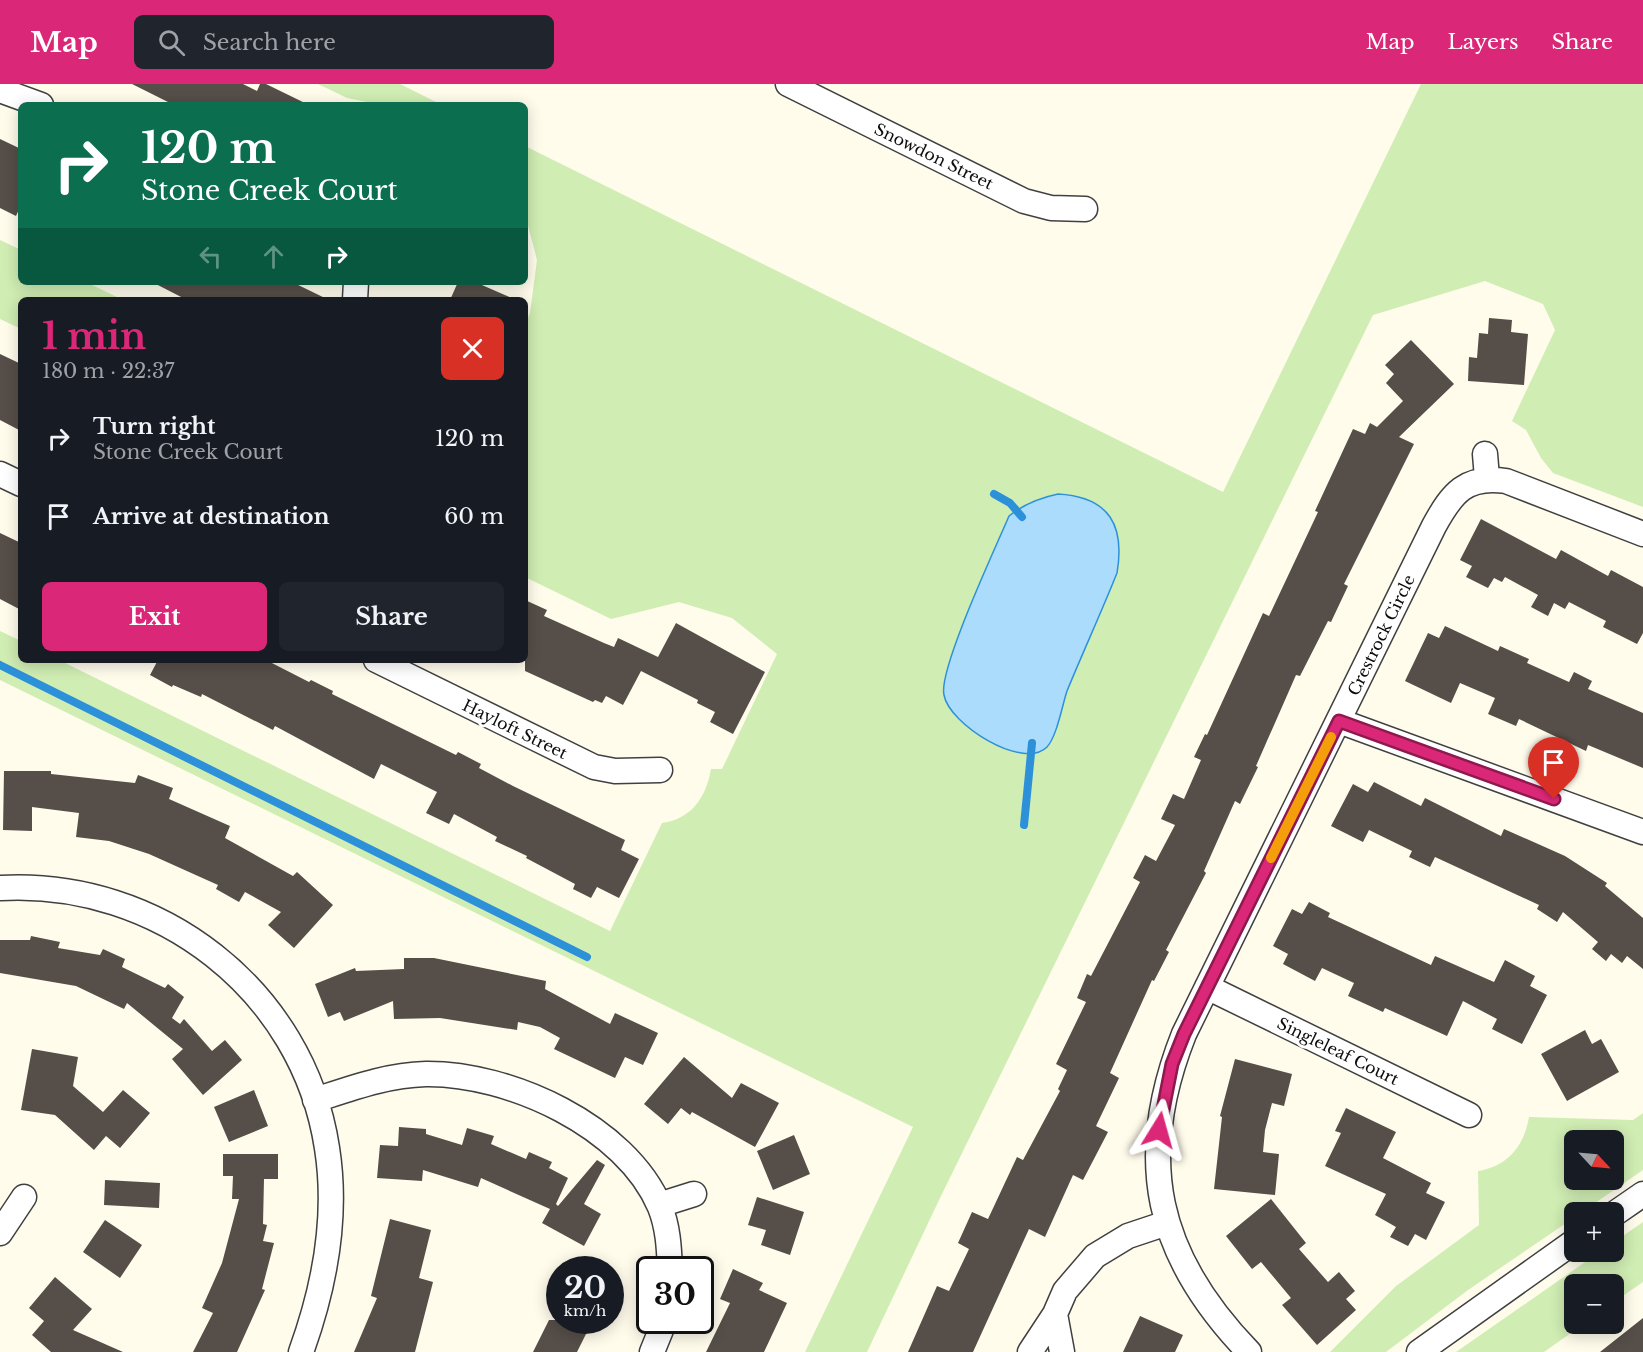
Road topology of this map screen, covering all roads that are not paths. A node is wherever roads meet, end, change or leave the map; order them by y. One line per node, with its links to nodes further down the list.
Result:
1 (788, 84): 4 (street, Snowdon Street)
2 (0, 90): 3 (street)
3 (33, 102)
4 (1085, 209)
5 (1485, 454): 7 (street)
6 (0, 474): 8 (street)
7 (1487, 478): 9 (street); 11 (street, Crestrock Circle)
8 (18, 483)
9 (1643, 534)
10 (382, 663): 12 (street, Hayloft Street)
11 (1339, 721): 13 (street); 15 (street, Crestrock Circle)
12 (660, 770)
13 (1640, 835)
14 (0, 888): 16 (street)
15 (1207, 987): 17 (street, Singleleaf Court); 23 (street, Crestrock Circle)
16 (315, 1100): 21 (street); 29 (street)
17 (1469, 1115)
18 (694, 1194): 21 (street)
19 (1643, 1194): 22 (street)
20 (24, 1197): 24 (street)
21 (659, 1205): 26 (street)
22 (1624, 1207)
23 (1167, 1223): 27 (street); 33 (street, Crestrock Circle)
24 (0, 1233)
25 (1564, 1249): 34 (street)
26 (669, 1256)
27 (1055, 1314): 31 (street); 32 (street)
28 (659, 1334): 30 (street)
29 (301, 1352)
30 (652, 1352)
31 (1030, 1352)
32 (1062, 1352)
33 (1249, 1352)
34 (1419, 1352)

